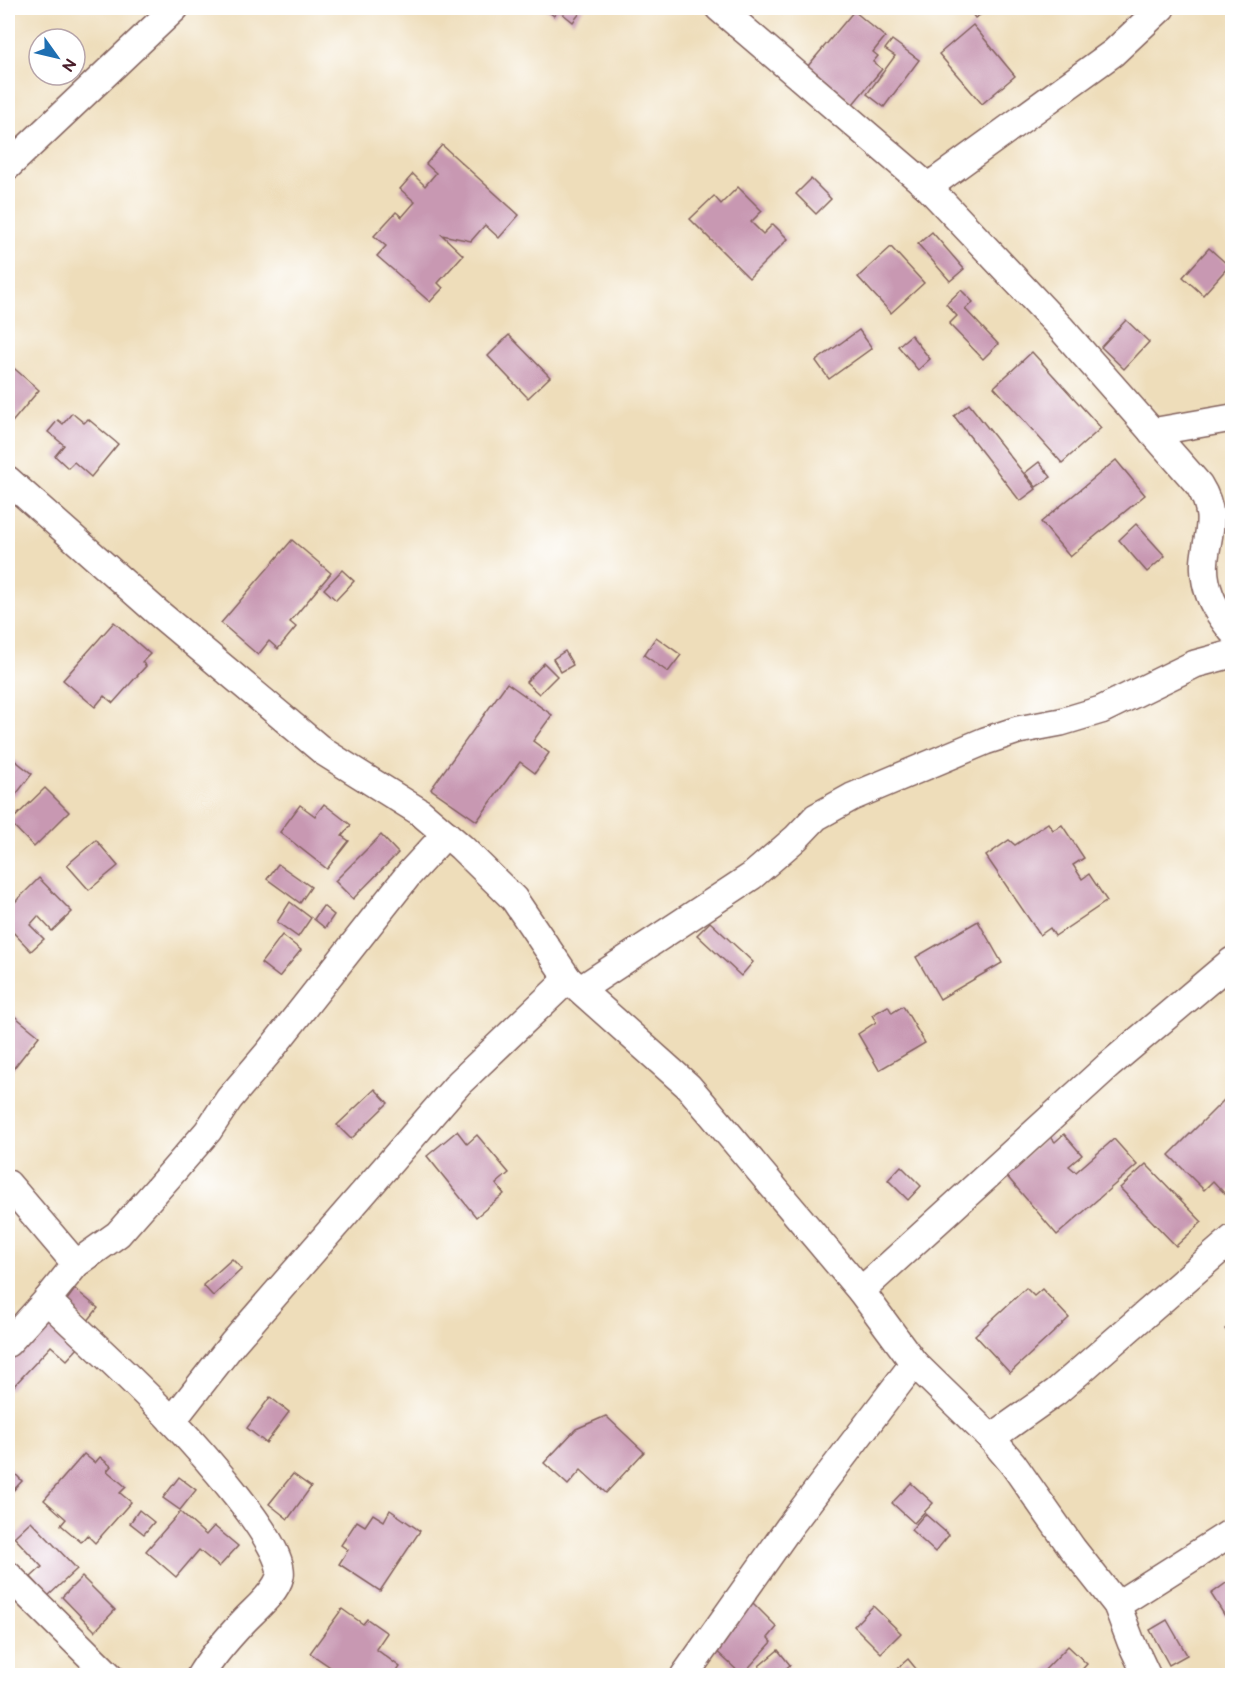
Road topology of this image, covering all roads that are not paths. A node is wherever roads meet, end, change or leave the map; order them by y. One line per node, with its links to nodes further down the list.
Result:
1 (175, 8): 4 (street)
2 (719, 8): 5 (street)
3 (1161, 8): 5 (street)
4 (8, 166)
5 (928, 187): 7 (street)
6 (1233, 418): 7 (street)
7 (1152, 432): 9 (street)
8 (8, 480): 11 (street)
9 (1233, 631)
10 (1233, 654): 13 (street)
11 (446, 834): 13 (street); 16 (street)
12 (1233, 961): 17 (street)
13 (574, 984): 17 (street); 21 (street)
14 (8, 1184): 16 (street)
15 (1233, 1239): 22 (street)
16 (75, 1264): 18 (street)
17 (861, 1291): 20 (street)
18 (47, 1300): 19 (street); 21 (street)
19 (8, 1343)
20 (914, 1363): 22 (street); 28 (street)
21 (172, 1421): 27 (street)
22 (991, 1438): 25 (street)
23 (1233, 1532): 25 (street)
24 (8, 1575): 26 (street)
25 (1117, 1605): 29 (street)
26 (110, 1676)
27 (200, 1676)
28 (684, 1676)
29 (1147, 1676)

